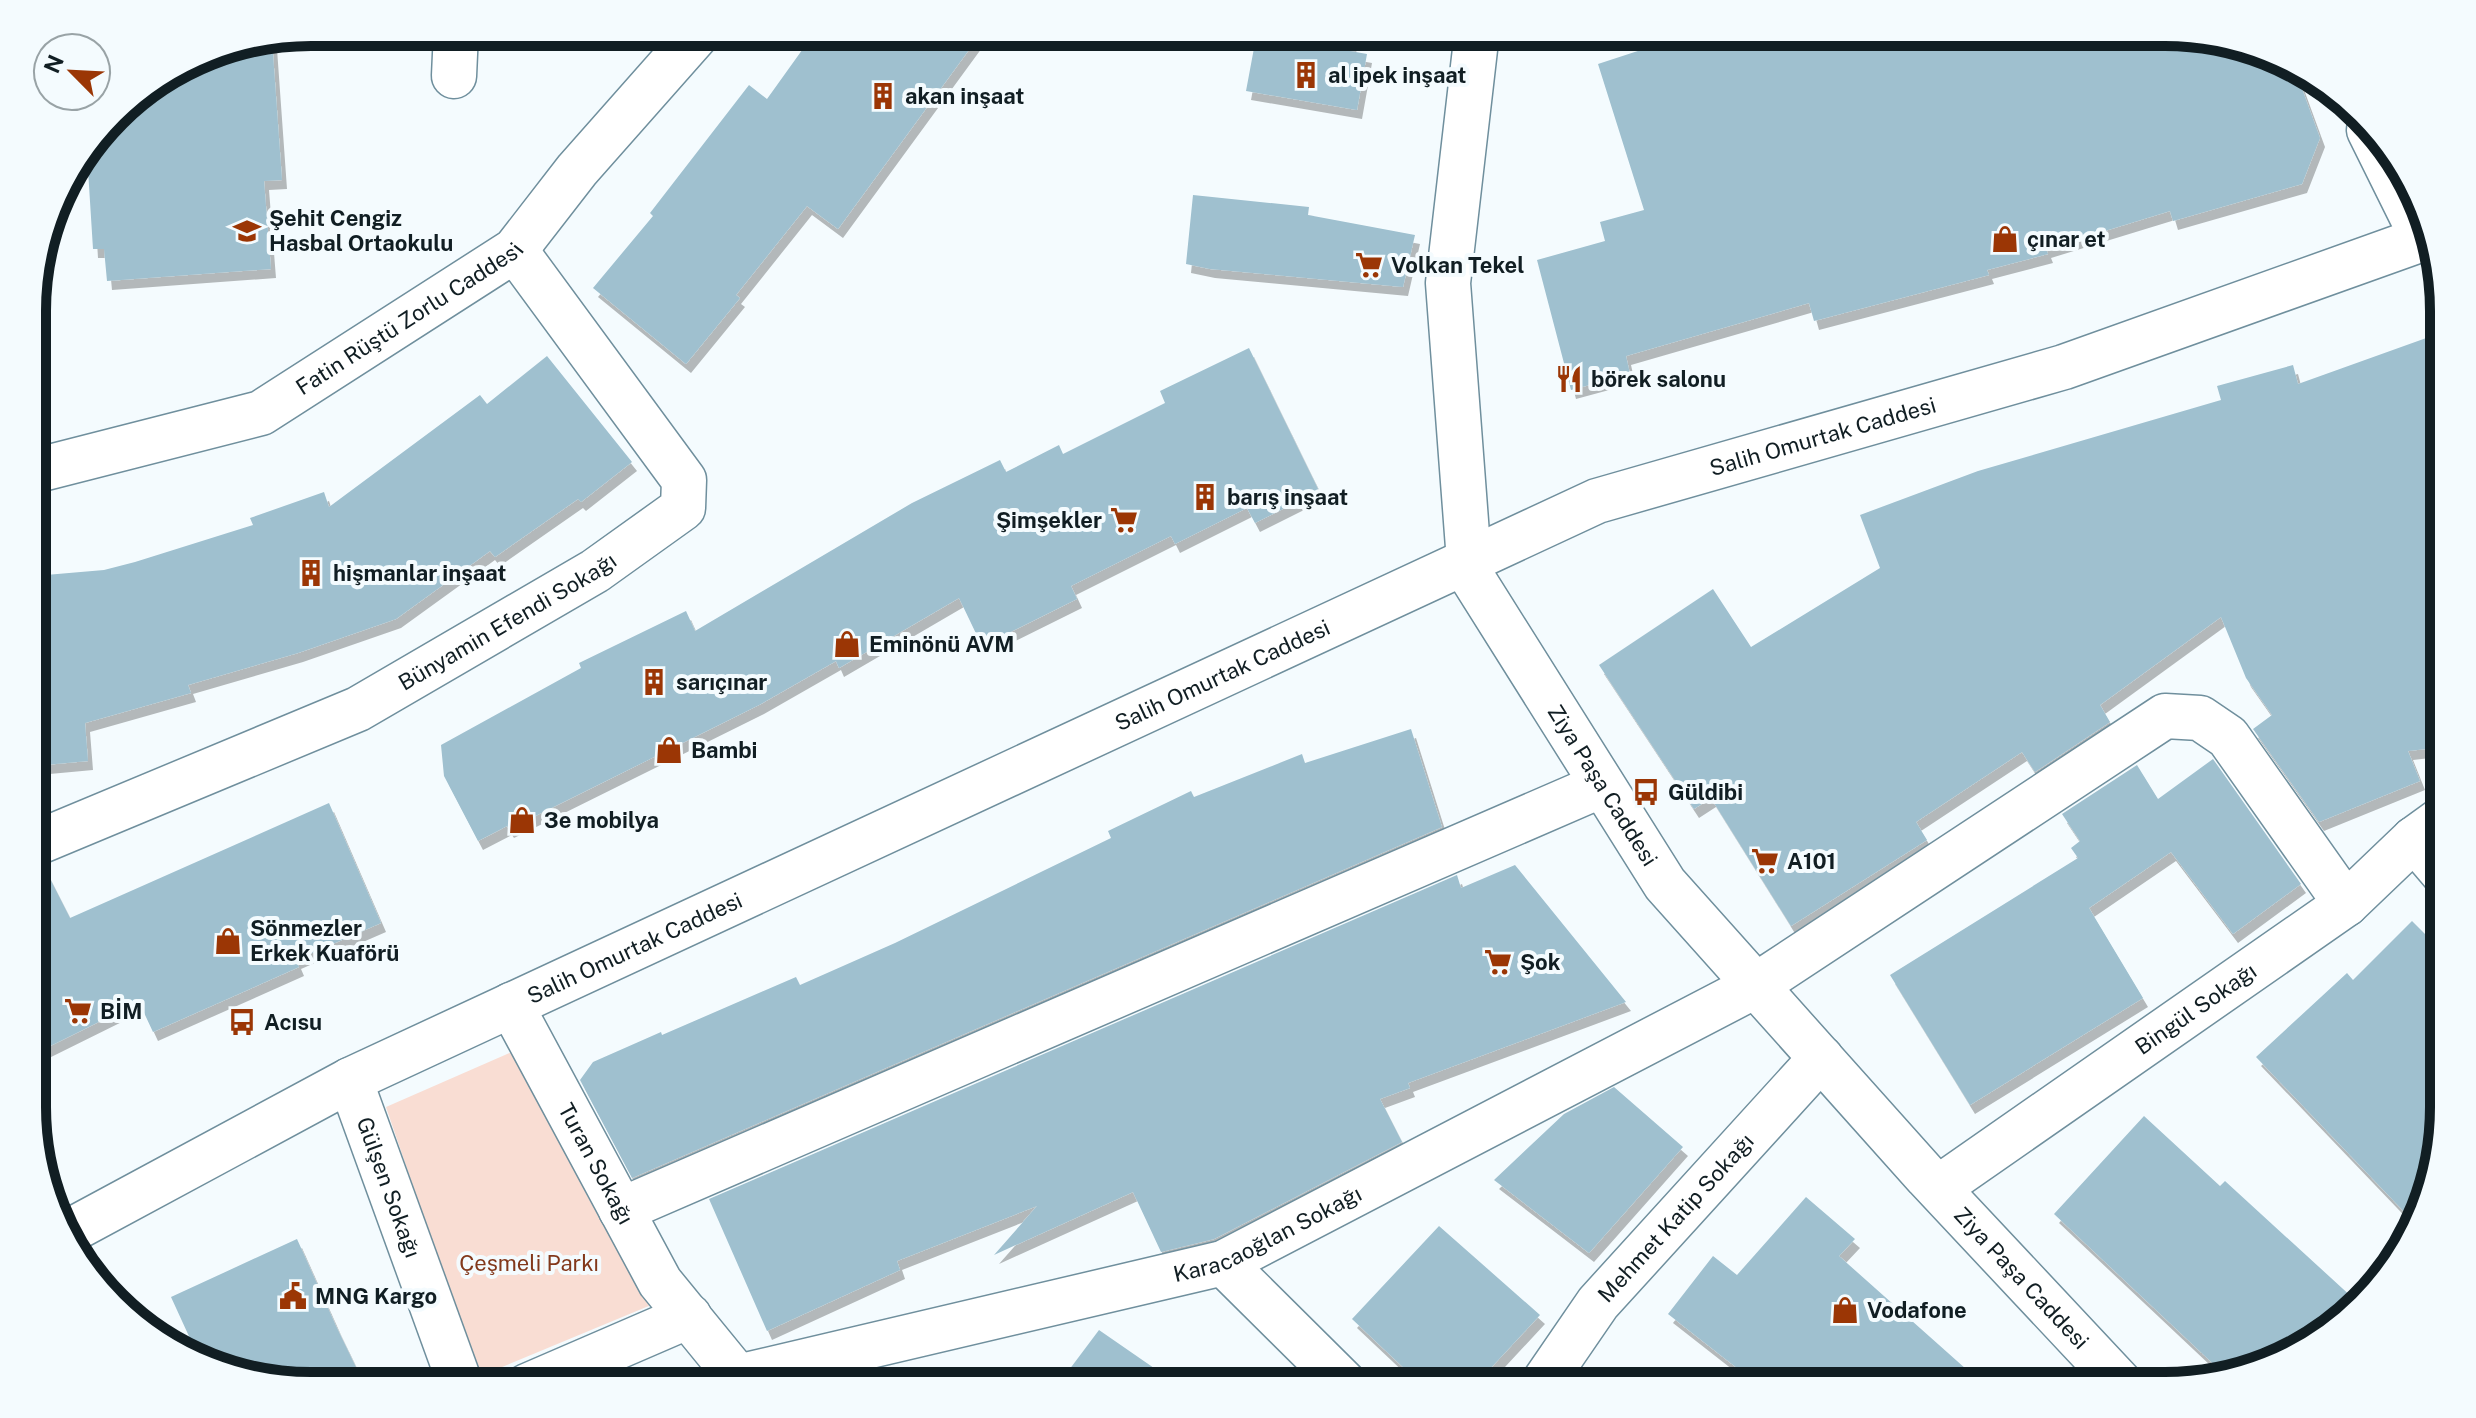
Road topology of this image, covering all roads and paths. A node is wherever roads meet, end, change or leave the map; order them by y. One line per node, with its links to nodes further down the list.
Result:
1 (455, 46): 4 (street)
2 (687, 46): 8 (street, Fatin Rüştü Zorlu Caddesi)
3 (1475, 46): 10 (street, Ziya Paşa Caddesi)
4 (454, 76)
5 (2394, 178): 6 (street)
6 (2409, 208)
7 (2420, 240): 10 (street, Salih Omurtak Caddesi)
8 (515, 250): 9 (street, Fatin Rüştü Zorlu Caddesi); 13 (street, Bünyamin Efendi Sokağı)
9 (46, 468)
10 (1469, 562): 11 (street, Ziya Paşa Caddesi); 16 (street, Salih Omurtak Caddesi)
11 (1602, 785): 15 (street, Ziya Paşa Caddesi); 20 (street)
12 (2428, 829): 14 (street, Bingül Sokağı)
13 (46, 839)
14 (2346, 904): 15 (street, Karacaoğlan Sokağı); 19 (street, Bingül Sokağı)
15 (1755, 986): 17 (street, Ziya Paşa Caddesi); 22 (street, Karacaoğlan Sokağı)
16 (511, 1005): 18 (street, Salih Omurtak Caddesi); 20 (street, Turan Sokağı)
17 (1821, 1058): 19 (street, Ziya Paşa Caddesi); 25 (street, Mehmet Katip Sokağı)
18 (350, 1080): 21 (street, Salih Omurtak Caddesi); 27 (street, Gülşen Sokağı)
19 (1938, 1188): 26 (street, Ziya Paşa Caddesi)
20 (621, 1210): 23 (street, Turan Sokağı)
21 (76, 1228)
22 (1223, 1263): 24 (street); 30 (street, Karacaoğlan Sokağı)
23 (689, 1316): 28 (street); 29 (street, Turan Sokağı)
24 (1332, 1371)
25 (1551, 1371)
26 (2109, 1371)
27 (456, 1372)
28 (560, 1372)
29 (734, 1372)
30 (783, 1372)

